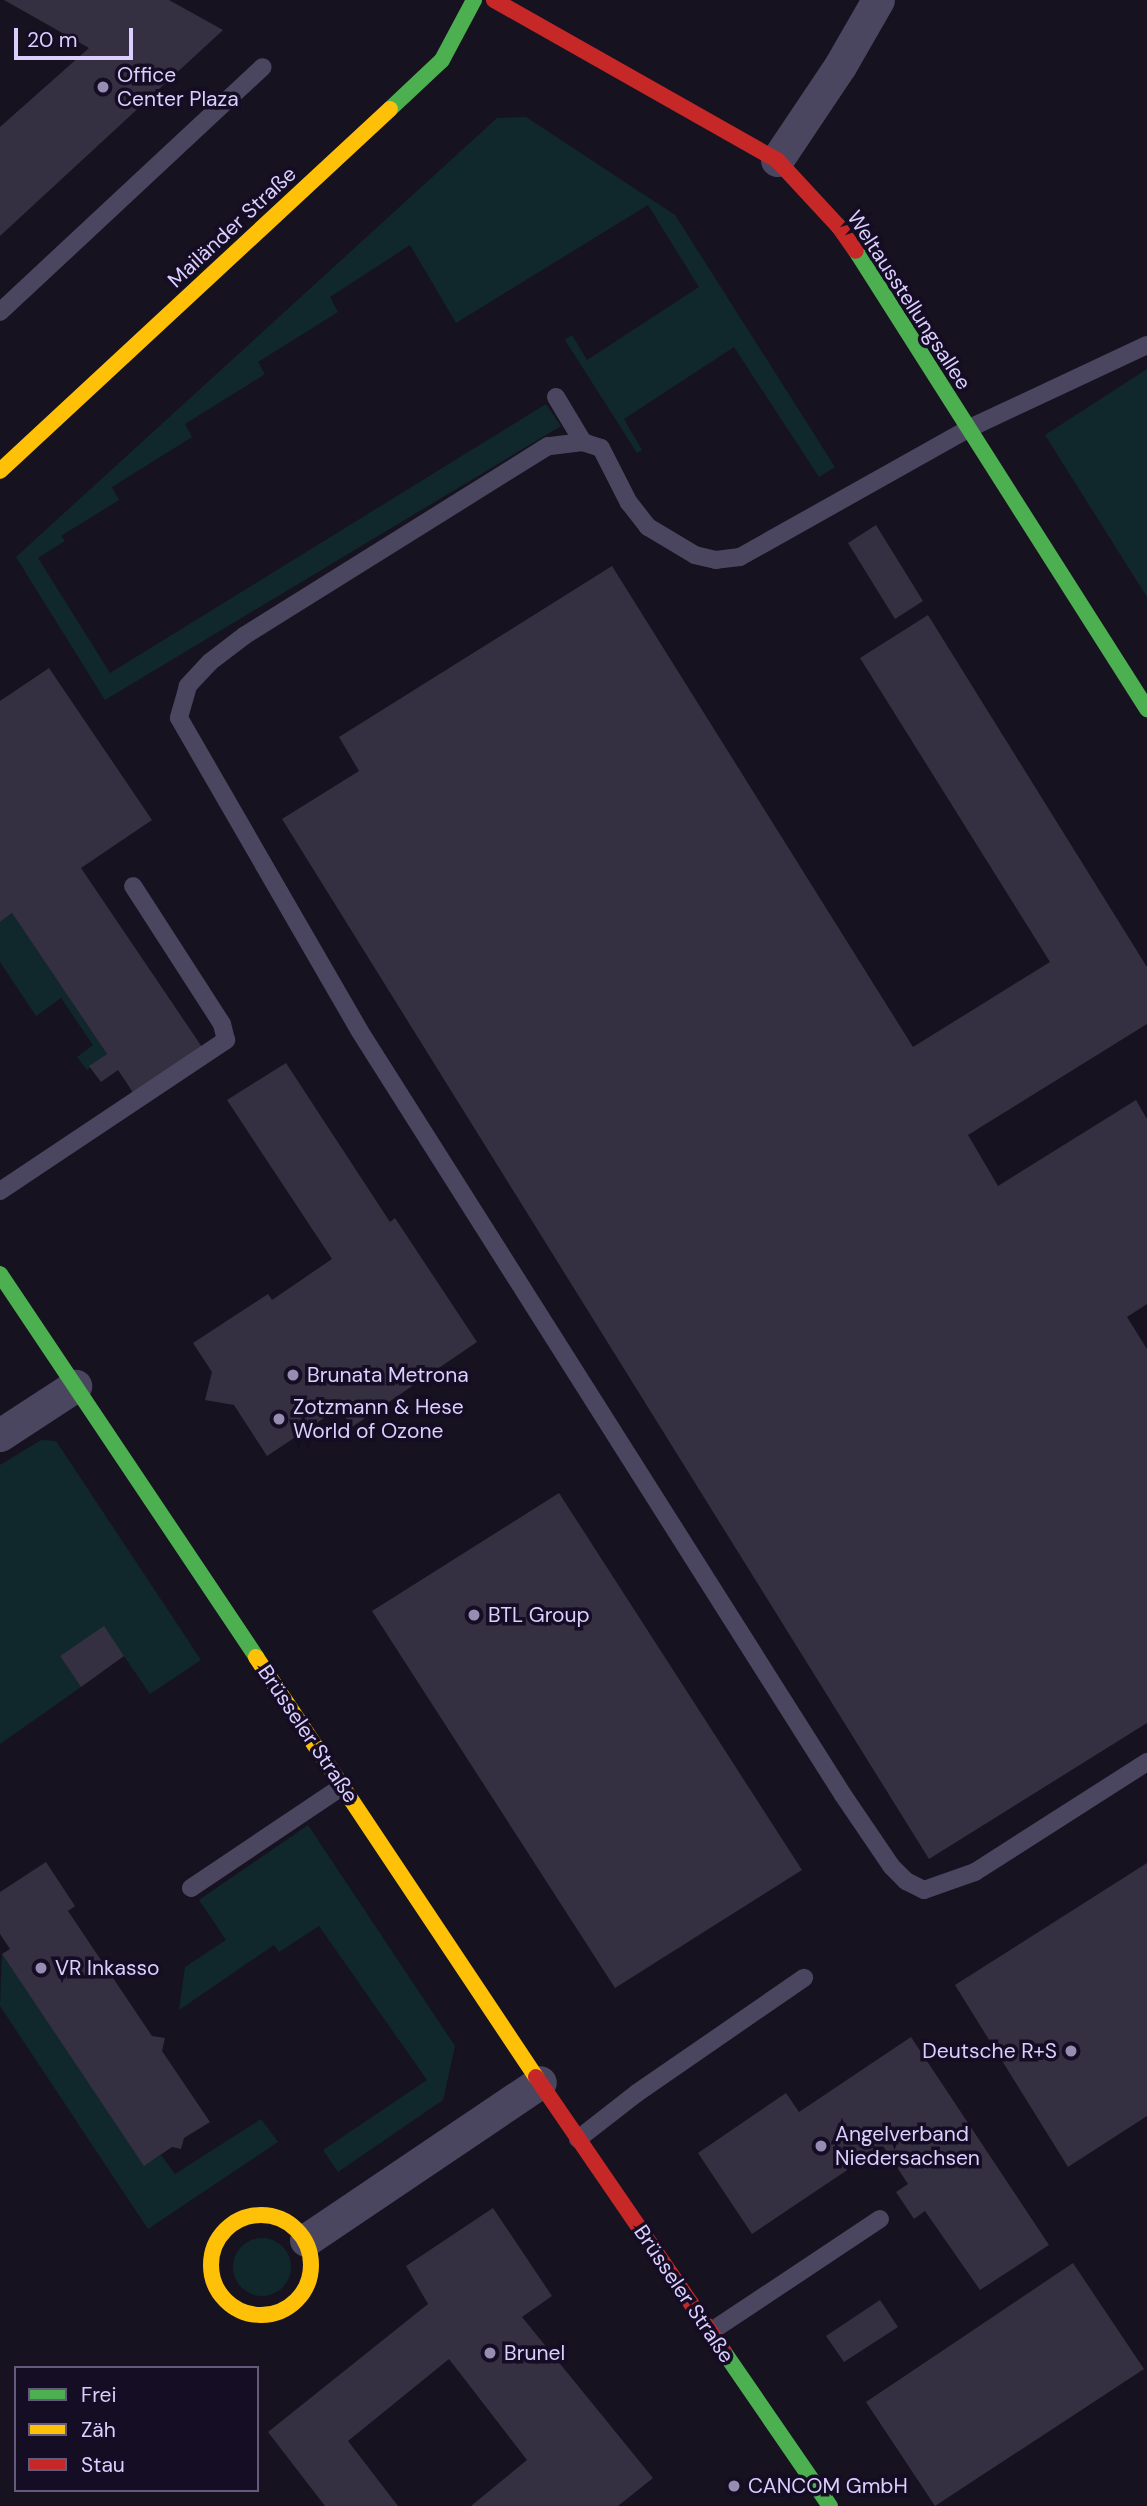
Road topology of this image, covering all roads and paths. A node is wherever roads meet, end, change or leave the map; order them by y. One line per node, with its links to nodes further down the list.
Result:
1 (474, 0): 11 (street, Mailänder Straße)
2 (495, 0): 5 (street, Weltausstellungsallee)
3 (878, 0): 5 (street)
4 (263, 67): 6 (lane)
5 (777, 160): 9 (street, Weltausstellungsallee)
6 (0, 312)
7 (1147, 345): 9 (lane)
8 (556, 397): 10 (lane)
9 (968, 429): 10 (lane); 12 (street, Weltausstellungsallee)
10 (583, 442): 18 (lane)
11 (0, 471)
12 (1147, 709)
13 (133, 886): 14 (lane)
14 (0, 1191)
15 (0, 1274): 16 (street, Brüsseler Straße)
16 (75, 1386): 17 (street); 19 (street, Brüsseler Straße)
17 (0, 1435)
18 (1147, 1762)
19 (343, 1786): 20 (lane); 22 (street, Brüsseler Straße)
20 (191, 1888)
21 (804, 1978): 23 (lane)
22 (540, 2082): 23 (street, Brüsseler Straße); 25 (street)
23 (578, 2139): 26 (street, Brüsseler Straße)
24 (880, 2218): 26 (lane)
25 (306, 2240): 25 (street)
26 (710, 2332): 27 (street, Brüsseler Straße)
27 (830, 2506)

